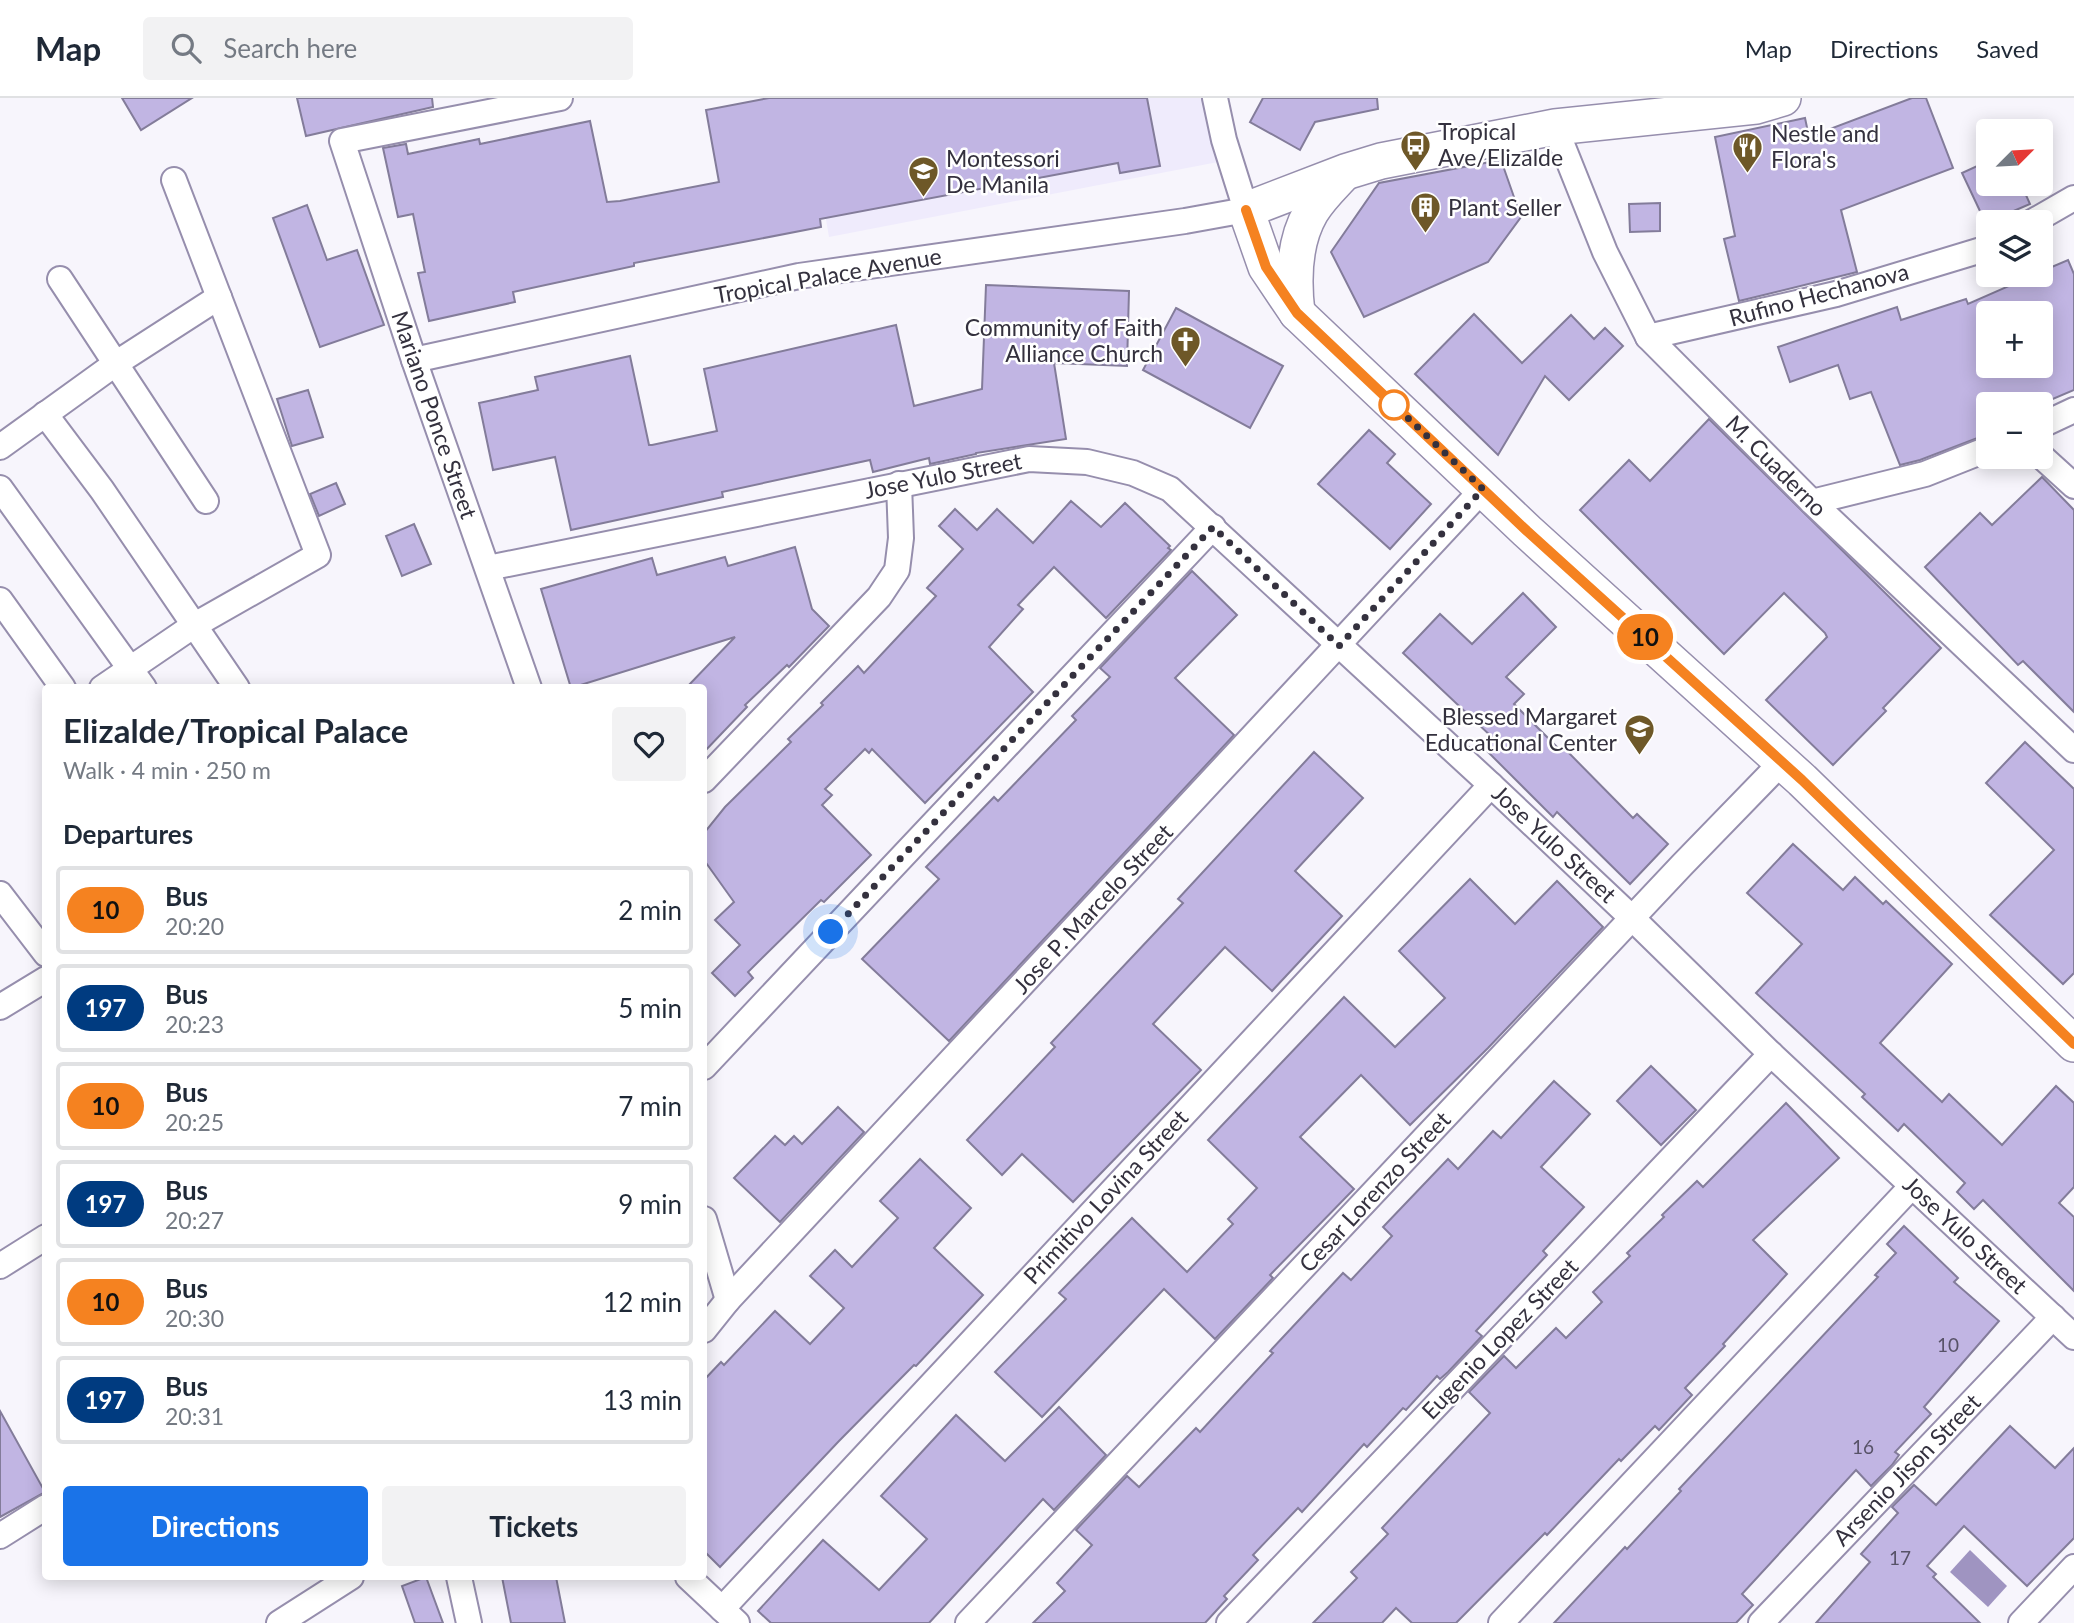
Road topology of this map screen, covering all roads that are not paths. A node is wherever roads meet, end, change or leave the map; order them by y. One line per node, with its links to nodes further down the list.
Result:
1 (560, 98): 15 (street, Mariano Ponce Street)
2 (1215, 98): 8 (street)
3 (1783, 98): 4 (street)
4 (1555, 127): 5 (street); 14 (street, M. Cuaderno)
5 (1345, 172): 8 (street); 13 (street)
6 (174, 180): 12 (street)
7 (2074, 198): 9 (street)
8 (1246, 210): 13 (street); 15 (street, Tropical Palace Avenue)
9 (2053, 210)
10 (1976, 252): 14 (street, Rufino Hechanova)
11 (60, 279): 16 (street)
12 (219, 298): 16 (street); 32 (street)
13 (1297, 313): 26 (street)
14 (1648, 337): 28 (street, M. Cuaderno)
15 (414, 360): 30 (street, Mariano Ponce Street)
16 (115, 363): 18 (street); 27 (street)
17 (2074, 410): 19 (street)
18 (45, 414): 20 (street); 32 (street)
19 (2053, 420)
20 (0, 447)
21 (1976, 454): 28 (street)
22 (2053, 467): 24 (street)
23 (899, 484): 29 (street, Jose Yulo Street); 30 (street, Jose Yulo Street); 42 (street)
24 (2074, 486)
25 (0, 488): 34 (street)
26 (1483, 489): 33 (street, Jose P. Marcelo Street); 41 (street)
27 (206, 501)
28 (1812, 502): 40 (street, M. Cuaderno)
29 (1213, 527): 33 (street, Jose Yulo Street); 51 (street)
30 (488, 568): 39 (street, Mariano Ponce Street)
31 (0, 600): 35 (street)
32 (194, 626): 34 (street); 38 (street)
33 (1339, 646): 43 (street, Jose Yulo Street); 56 (street, Jose P. Marcelo Street)
34 (130, 667): 36 (street); 37 (street)
35 (60, 684)
36 (107, 684)
37 (141, 684)
38 (234, 684)
39 (528, 684)
40 (2074, 750)
41 (1782, 762): 45 (street, Cesar Lorenzo Street); 49 (street)
42 (707, 777)
43 (1491, 785): 45 (street, Jose Yulo Street); 66 (street, Primitivo Lovina Street)
44 (0, 894): 46 (street)
45 (1632, 918): 50 (street, Jose Yulo Street); 69 (street, Cesar Lorenzo Street)
46 (42, 949)
47 (42, 981): 48 (street)
48 (0, 1007)
49 (2074, 1044)
50 (1771, 1055): 52 (street, Jose Yulo Street); 70 (street, Eugenio Lopez Street)
51 (707, 1064)
52 (1912, 1186): 57 (street, Jose Yulo Street); 71 (street)
53 (707, 1229): 56 (street)
54 (42, 1240): 55 (street)
55 (0, 1266)
56 (728, 1300): 58 (street, Jose P. Marcelo Street)
57 (2053, 1317): 59 (street, Jose Yulo Street); 72 (street, Arsenio Jison Street)
58 (707, 1326)
59 (2074, 1337)
60 (42, 1509): 61 (street)
61 (0, 1535)
62 (2074, 1567): 73 (street)
63 (346, 1580): 67 (street)
64 (460, 1580): 68 (street)
65 (691, 1580): 66 (street)
66 (729, 1616)
67 (279, 1623)
68 (469, 1623)
69 (968, 1623)
70 (1229, 1623)
71 (1501, 1623)
72 (1761, 1623)
73 (2021, 1623)

